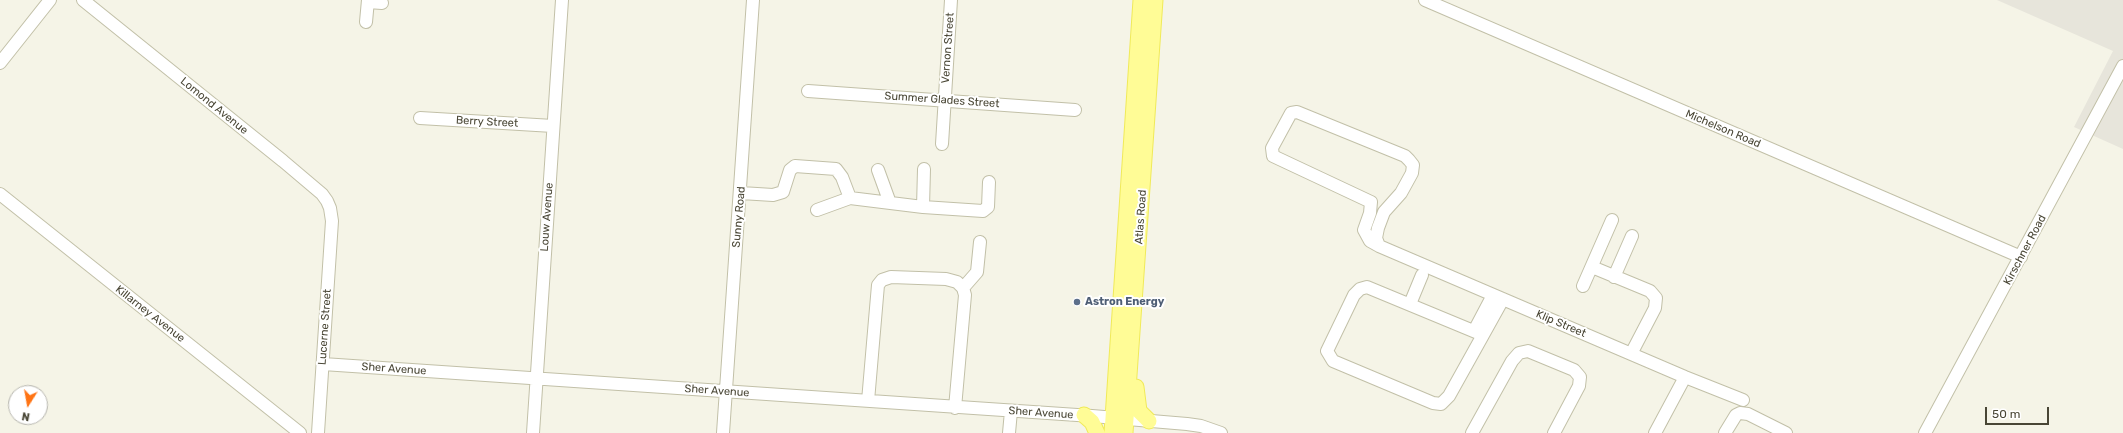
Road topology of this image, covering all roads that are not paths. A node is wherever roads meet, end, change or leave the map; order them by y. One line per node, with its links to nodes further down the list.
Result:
1 (50, 0): 12 (street)
2 (83, 0): 30 (street, Lomond Avenue)
3 (562, 0): 18 (street, Louw Avenue)
4 (753, 0): 23 (street, Sunny Road)
5 (951, 0): 15 (street, Vernon Street)
6 (1141, 0): 55 (main road, Atlas Road)
7 (1155, 0): 43 (main road, Atlas Road)
8 (1425, 0): 34 (street, Michelson Road)
9 (368, 1): 10 (street); 11 (street)
10 (382, 3)
11 (366, 22)
12 (0, 63)
13 (2123, 66): 34 (street, Kirschner Road)
14 (808, 91): 15 (street, Summer Glades Street)
15 (945, 101): 16 (street, Summer Glades Street); 19 (street, Vernon Street)
16 (1075, 110)
17 (420, 118): 18 (street, Berry Street)
18 (553, 126): 47 (street, Louw Avenue)
19 (942, 144)
20 (878, 170): 26 (street)
21 (924, 170): 27 (street)
22 (989, 182): 27 (street)
23 (741, 189): 25 (street); 48 (street, Sunny Road)
24 (0, 194): 56 (street, Killarney Avenue)
25 (850, 198): 26 (street); 28 (street)
26 (890, 204): 27 (street)
27 (923, 207)
28 (817, 210)
29 (1612, 220): 35 (street)
30 (332, 221): 45 (street, Lucerne Street)
31 (1632, 236): 37 (street)
32 (980, 242): 39 (street)
33 (1379, 246): 33 (street); 40 (street, Klip Street)
34 (2021, 257): 69 (street, Kirschner Road)
35 (1592, 267): 37 (street); 38 (street)
36 (1422, 275): 41 (street)
37 (1614, 277): 44 (street)
38 (1583, 286)
39 (963, 288): 50 (street); 51 (street)
40 (1498, 297): 42 (street); 44 (street, Klip Street)
41 (1410, 304): 42 (street); 42 (street)
42 (1478, 333)
43 (1132, 349): 54 (main road); 55 (main road, Atlas Road)
44 (1631, 354): 46 (street, Klip Street)
45 (322, 364): 47 (street, Sher Avenue); 57 (street, Lucerne Street)
46 (1685, 377): 49 (street, Klip Street); 66 (street)
47 (537, 380): 48 (street, Sher Avenue); 58 (street, Louw Avenue)
48 (726, 391): 50 (street, Sher Avenue); 59 (street, Sunny Road)
49 (1743, 400)
50 (868, 401): 51 (street, Sher Avenue)
51 (955, 408): 52 (street, Sher Avenue)
52 (1011, 411): 53 (street, Sher Avenue); 60 (street)
53 (1084, 415): 55 (street, Sher Avenue); 61 (main road)
54 (1149, 421): 55 (street, Sher Avenue); 63 (street, Sher Avenue)
55 (1121, 423): 62 (main road, Atlas Road)
56 (300, 433)
57 (318, 433)
58 (533, 433)
59 (723, 433)
60 (1009, 433)
61 (1097, 433)
62 (1112, 433)
63 (1221, 433)
64 (1472, 433): 65 (street)
65 (1554, 433)
66 (1655, 433)
67 (1725, 433): 68 (street)
68 (1786, 433)
69 (1926, 433)

